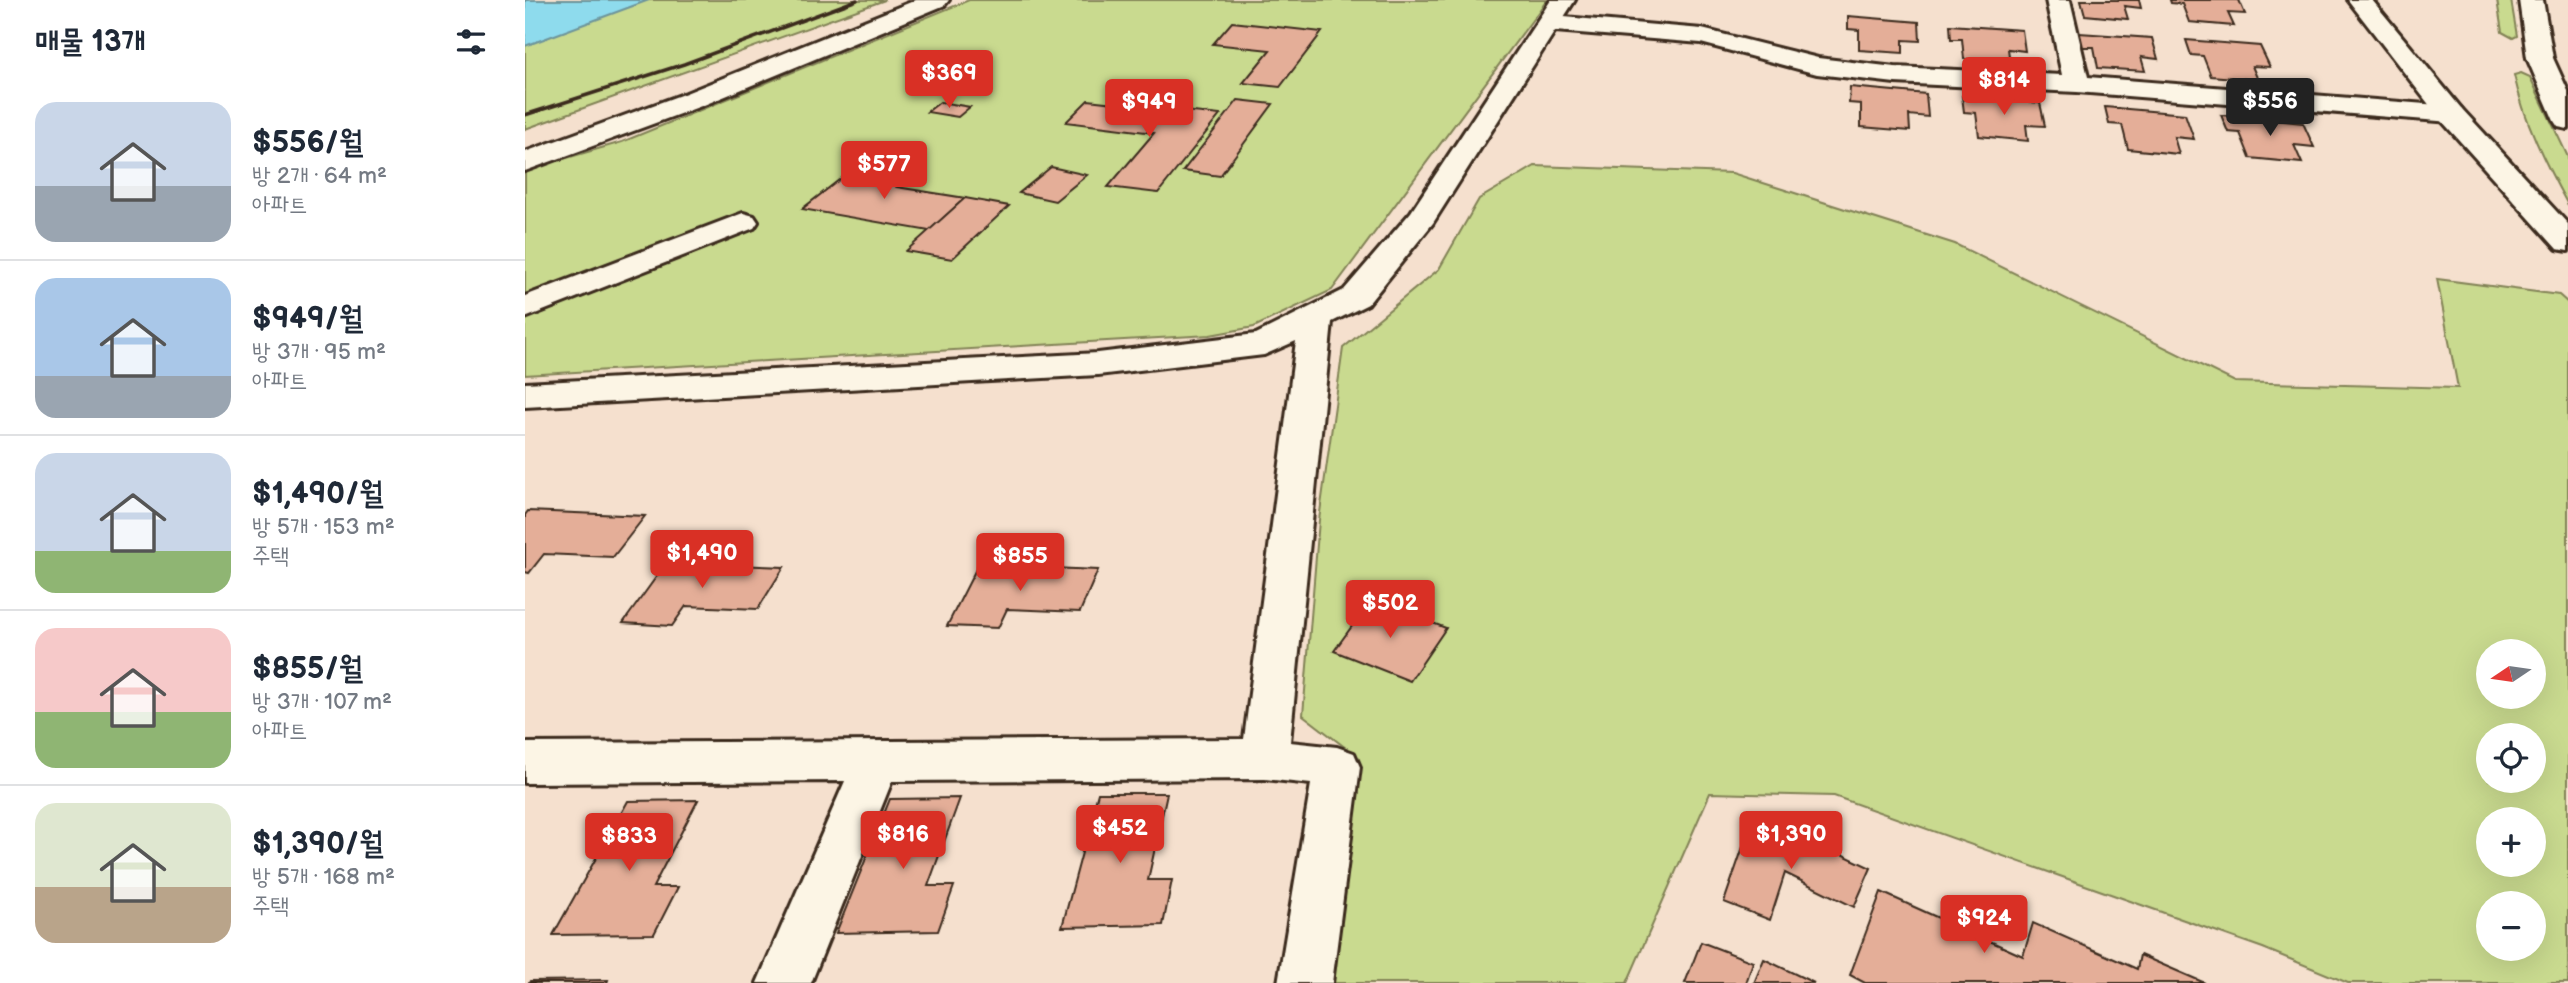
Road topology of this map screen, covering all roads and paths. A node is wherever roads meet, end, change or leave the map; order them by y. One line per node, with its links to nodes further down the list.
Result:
1 (937, 0): 9 (street)
2 (2058, 0): 6 (street)
3 (2360, 0): 7 (street)
4 (2531, 0): 8 (street)
5 (1555, 11): 6 (street); 13 (street)
6 (2077, 85): 7 (street)
7 (2451, 114): 11 (street)
8 (2568, 121)
9 (525, 162)
10 (743, 222): 12 (street)
11 (2568, 242)
12 (525, 308)
13 (1316, 318): 14 (street); 15 (street)
14 (525, 395)
15 (1265, 759): 17 (street); 19 (street)
16 (525, 762): 17 (street)
17 (876, 763): 18 (street)
18 (784, 983)
19 (1305, 983)

